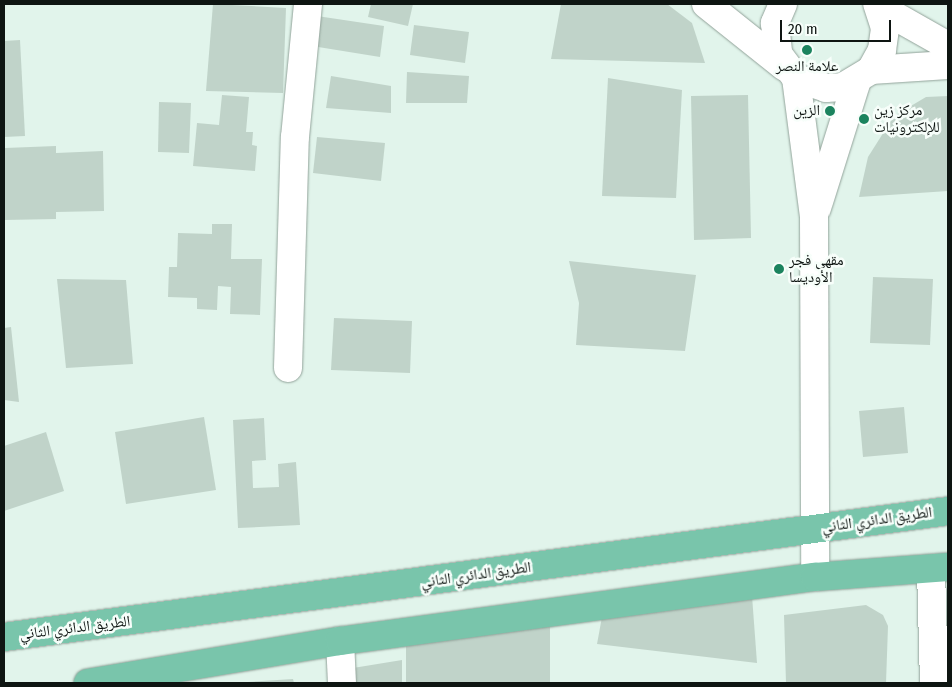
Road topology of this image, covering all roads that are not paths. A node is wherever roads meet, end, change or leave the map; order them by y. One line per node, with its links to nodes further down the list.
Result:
1 (308, 4): 10 (street)
2 (706, 4): 7 (street)
3 (783, 4): 7 (street)
4 (878, 5): 5 (street); 8 (street)
5 (948, 46)
6 (948, 65): 8 (street)
7 (791, 72): 8 (street); 9 (street)
8 (864, 75): 9 (street)
9 (814, 216): 12 (street)
10 (288, 368)
11 (948, 511): 12 (main road, الطريق الدائري الثاني)
12 (813, 529): 14 (street); 15 (main road, الطريق الدائري الثاني)
13 (940, 568): 14 (main road); 19 (street)
14 (815, 577): 16 (main road)
15 (4, 637)
16 (340, 641): 17 (main road); 18 (street)
17 (88, 683)
18 (342, 683)
19 (934, 683)

